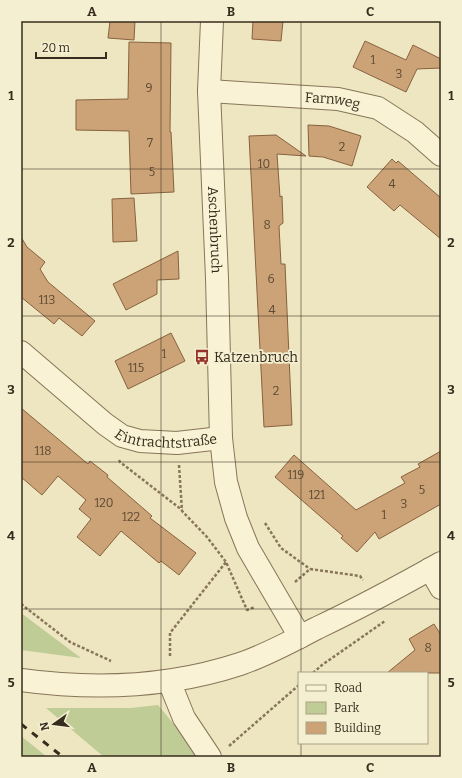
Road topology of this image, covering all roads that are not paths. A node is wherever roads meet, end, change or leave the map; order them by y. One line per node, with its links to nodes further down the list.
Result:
1 (212, 21): 2 (street, Aschenbruch)
2 (209, 91): 3 (street, Farnweg); 5 (street, Aschenbruch)
3 (441, 155)
4 (21, 352): 5 (street, Eintrachtstraße)
5 (221, 438): 8 (street, Eintrachtstraße)
6 (436, 566): 7 (street); 8 (street)
7 (441, 588)
8 (300, 637): 10 (street)
9 (21, 680): 10 (street)
10 (169, 682): 11 (street)
11 (219, 752)

